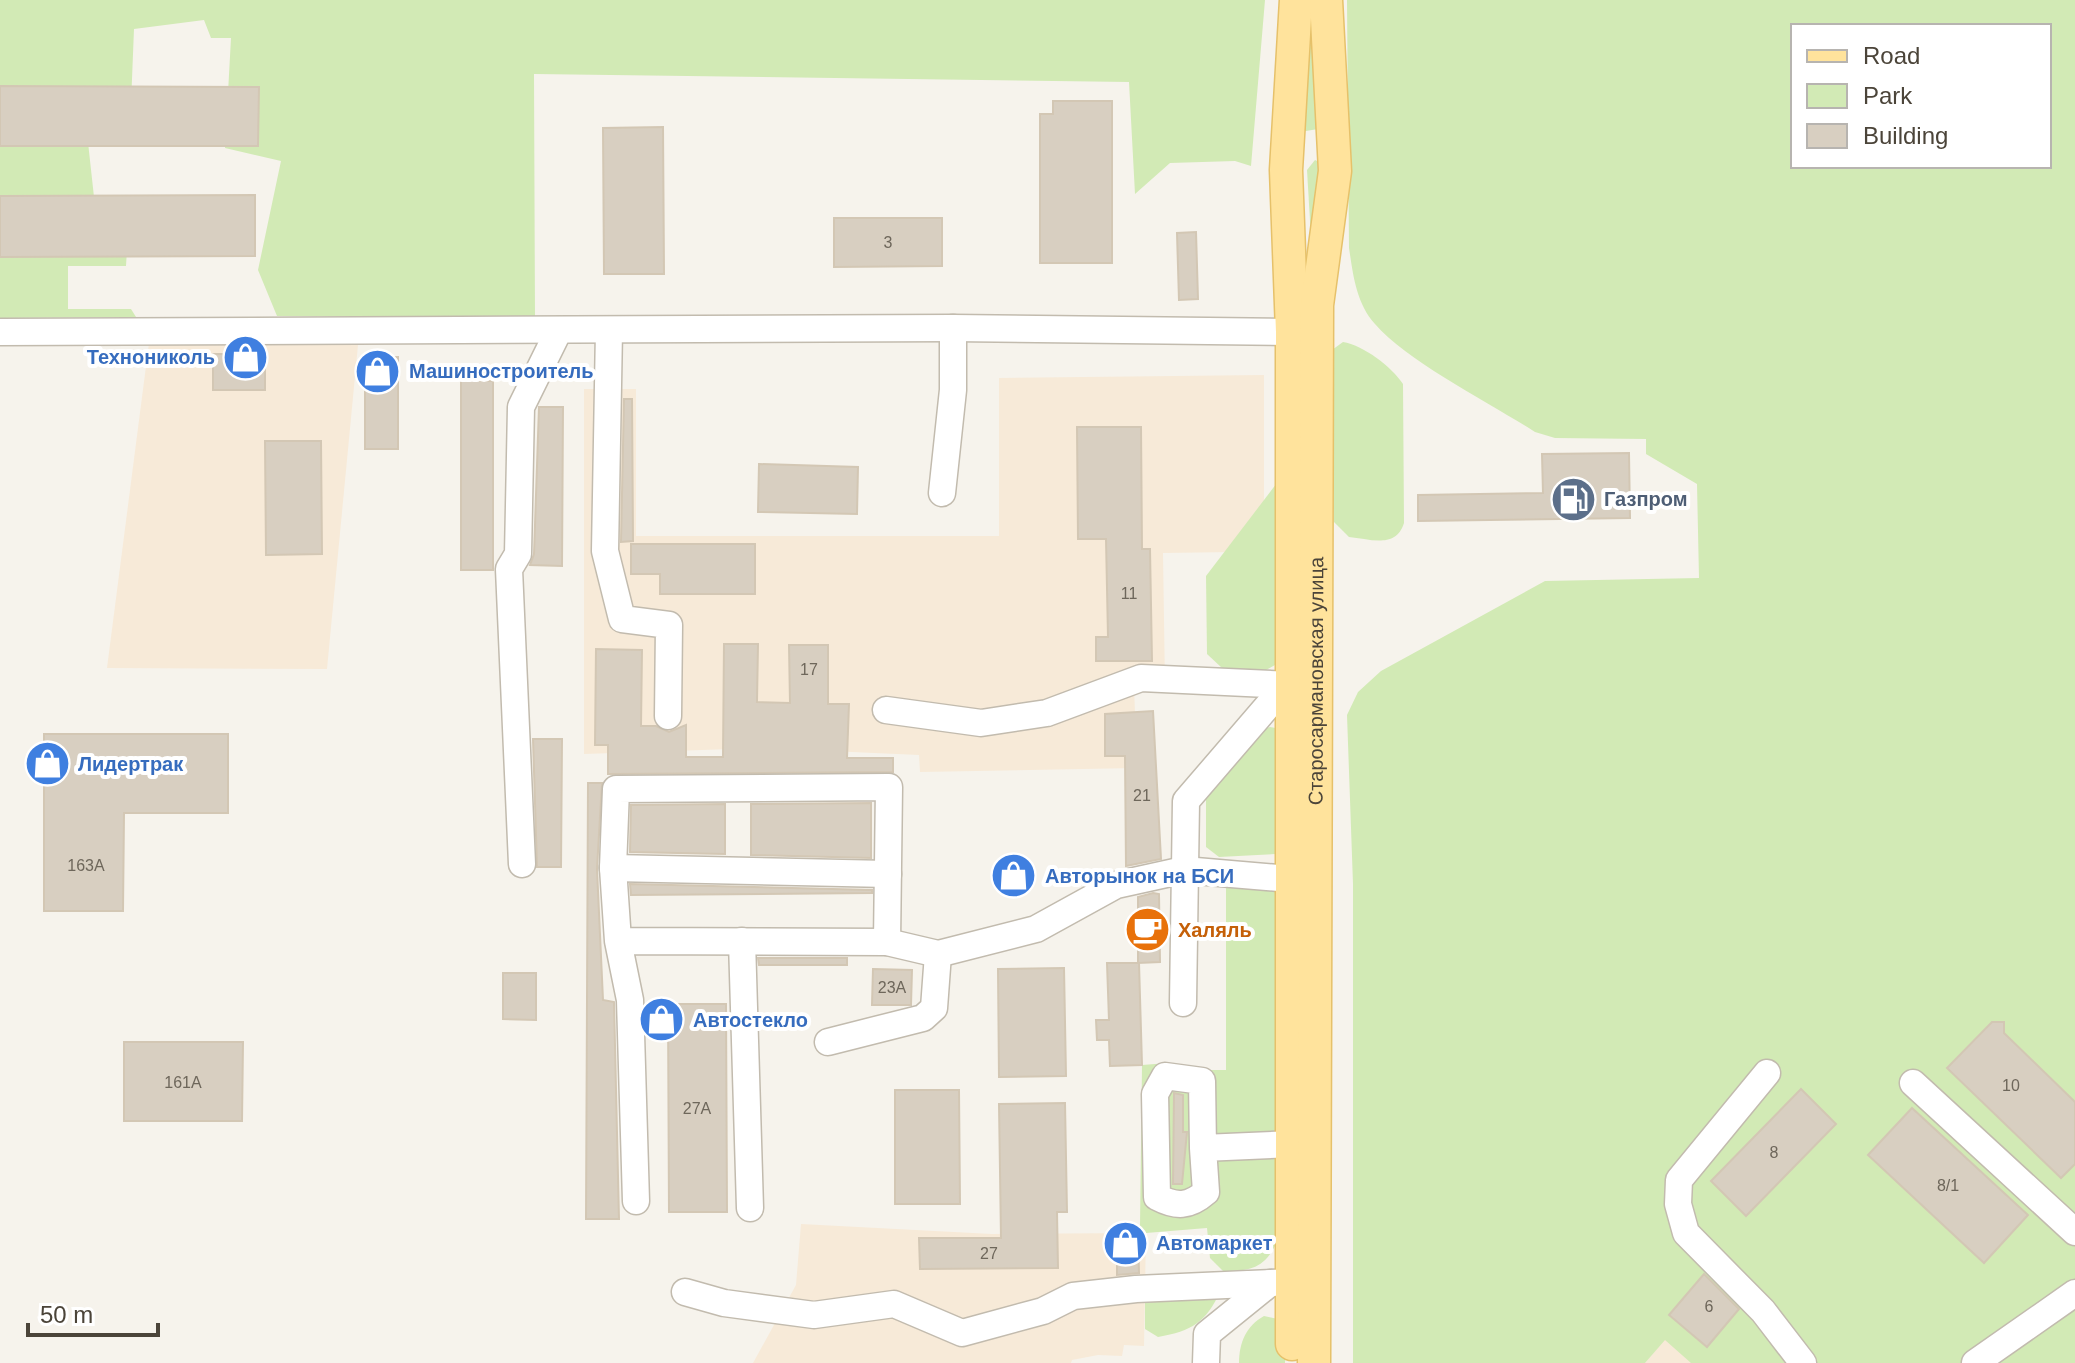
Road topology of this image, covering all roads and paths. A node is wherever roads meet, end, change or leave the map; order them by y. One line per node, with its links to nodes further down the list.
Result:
1 (1296, 0): 3 (main road, Старосармановская улица)
2 (1326, 0): 4 (main road, Старосармановская улица)
3 (1286, 170): 4 (main road); 9 (main road, Старосармановская улица)
4 (1335, 171): 37 (main road, Старосармановская улица)
5 (953, 328): 7 (street); 9 (street); 10 (street)
6 (559, 330): 7 (street); 8 (street); 14 (street)
7 (609, 330): 13 (street)
8 (0, 332)
9 (1292, 332): 11 (main road, Старосармановская улица)
10 (942, 493)
11 (1291, 685): 12 (street); 16 (street); 18 (main road, Старосармановская улица)
12 (886, 710)
13 (668, 716)
14 (522, 864)
15 (613, 868): 17 (street); 17 (street); 19 (street)
16 (1184, 870): 18 (street); 22 (street); 23 (street)
17 (888, 874): 21 (street)
18 (1290, 879): 27 (main road, Старосармановская улица)
19 (618, 941): 20 (street); 29 (street)
20 (742, 941): 21 (street); 30 (street)
21 (887, 942): 22 (street)
22 (938, 954): 24 (street)
23 (1183, 1003)
24 (828, 1042)
25 (1767, 1073): 38 (street)
26 (1913, 1083): 31 (street)
27 (1292, 1144): 28 (street); 32 (main road, Старосармановская улица)
28 (1203, 1148): 28 (street)
29 (636, 1201)
30 (750, 1208)
31 (2075, 1232)
32 (1281, 1283): 33 (street); 35 (street); 36 (main road, Старосармановская улица)
33 (685, 1292)
34 (2075, 1293): 39 (street)
35 (1206, 1363)
36 (1292, 1363)
37 (1314, 1363)
38 (1803, 1363)
39 (1975, 1363)

